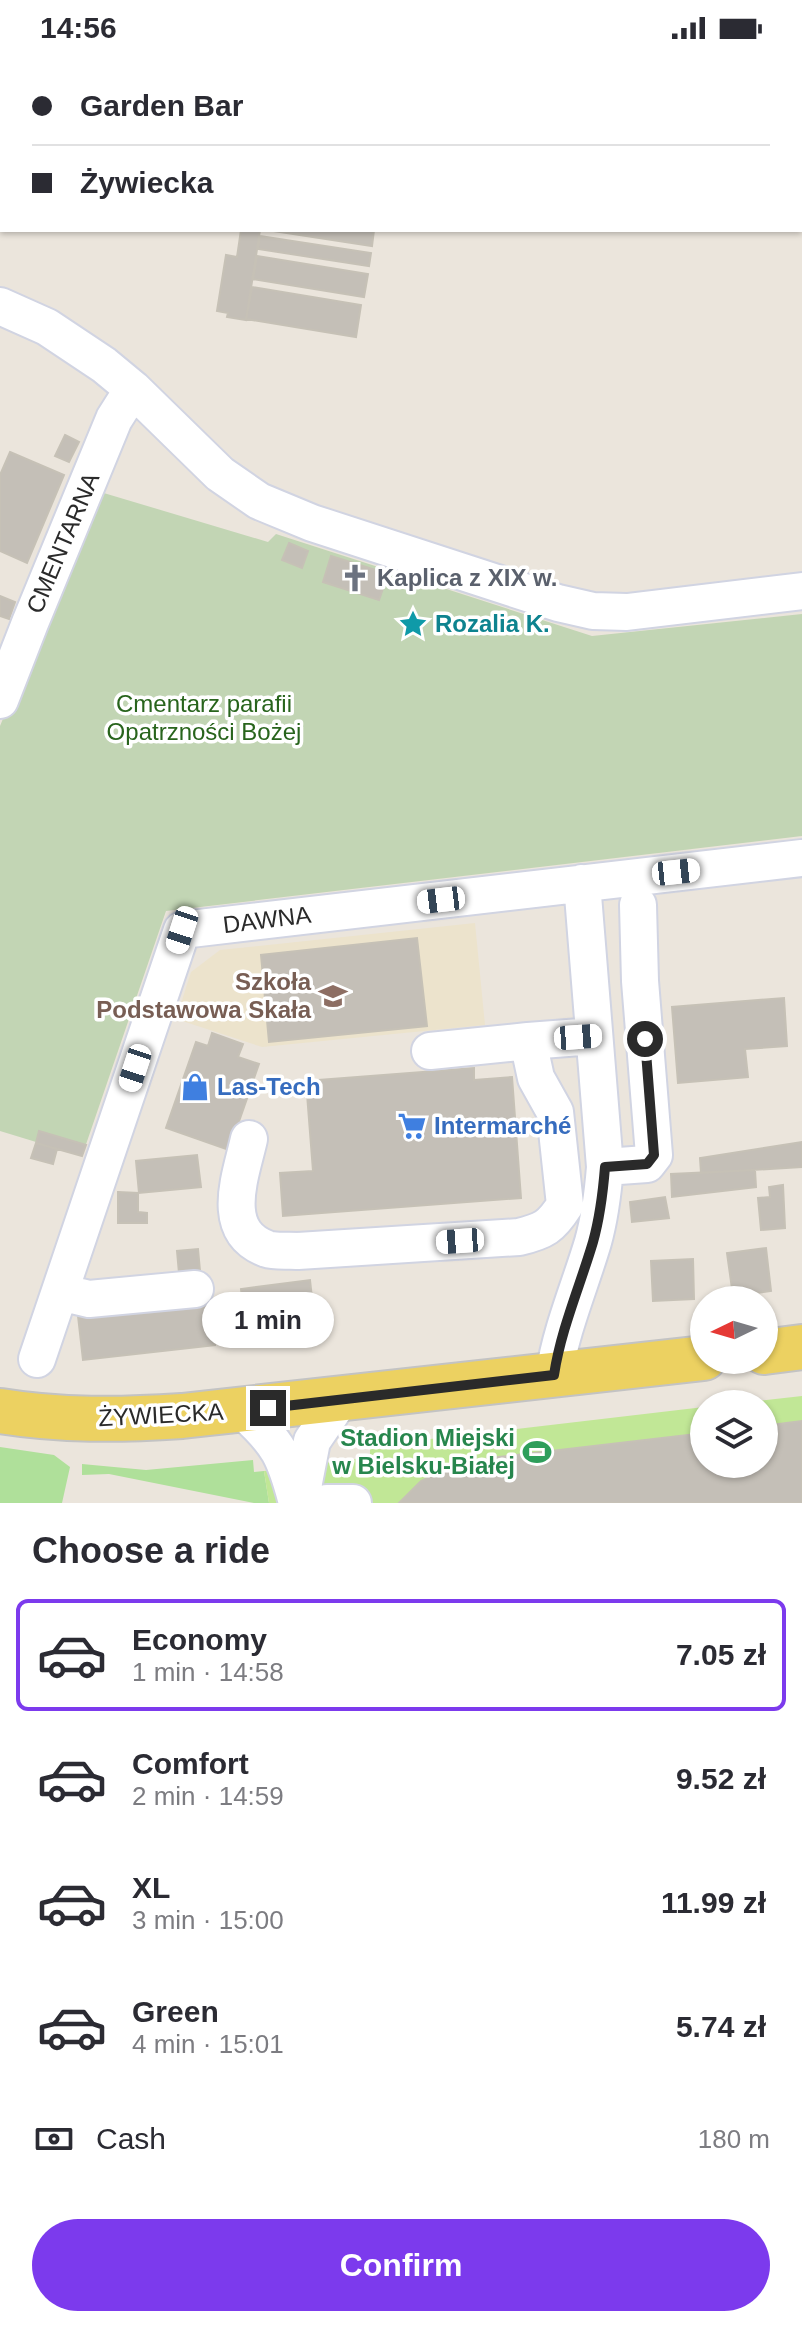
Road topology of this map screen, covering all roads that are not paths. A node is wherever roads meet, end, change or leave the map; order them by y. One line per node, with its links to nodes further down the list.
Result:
1 (0, 306): 2 (street)
2 (133, 389): 3 (street); 4 (street, CMENTARNA)
3 (802, 591)
4 (0, 700)
5 (802, 858): 6 (street, DAWNA)
6 (582, 883): 8 (street); 14 (street, DAWNA)
7 (638, 905): 12 (street)
8 (594, 1036): 9 (street); 12 (street)
9 (528, 1041): 10 (street); 11 (street)
10 (430, 1051)
11 (249, 1139)
12 (605, 1167): 19 (street)
13 (195, 1289): 14 (street)
14 (60, 1292): 17 (street, DAWNA)
15 (802, 1347): 16 (main road)
16 (778, 1350)
17 (37, 1359)
18 (690, 1360): 19 (main road, ŻYWIECKA)
19 (554, 1375): 20 (main road, ŻYWIECKA)
20 (340, 1400): 22 (main road, ŻYWIECKA); 23 (street)
21 (0, 1411): 22 (main road, ŻYWIECKA)
22 (243, 1411): 23 (street)
23 (298, 1503)
24 (327, 1503): 25 (street)
25 (353, 1503)

